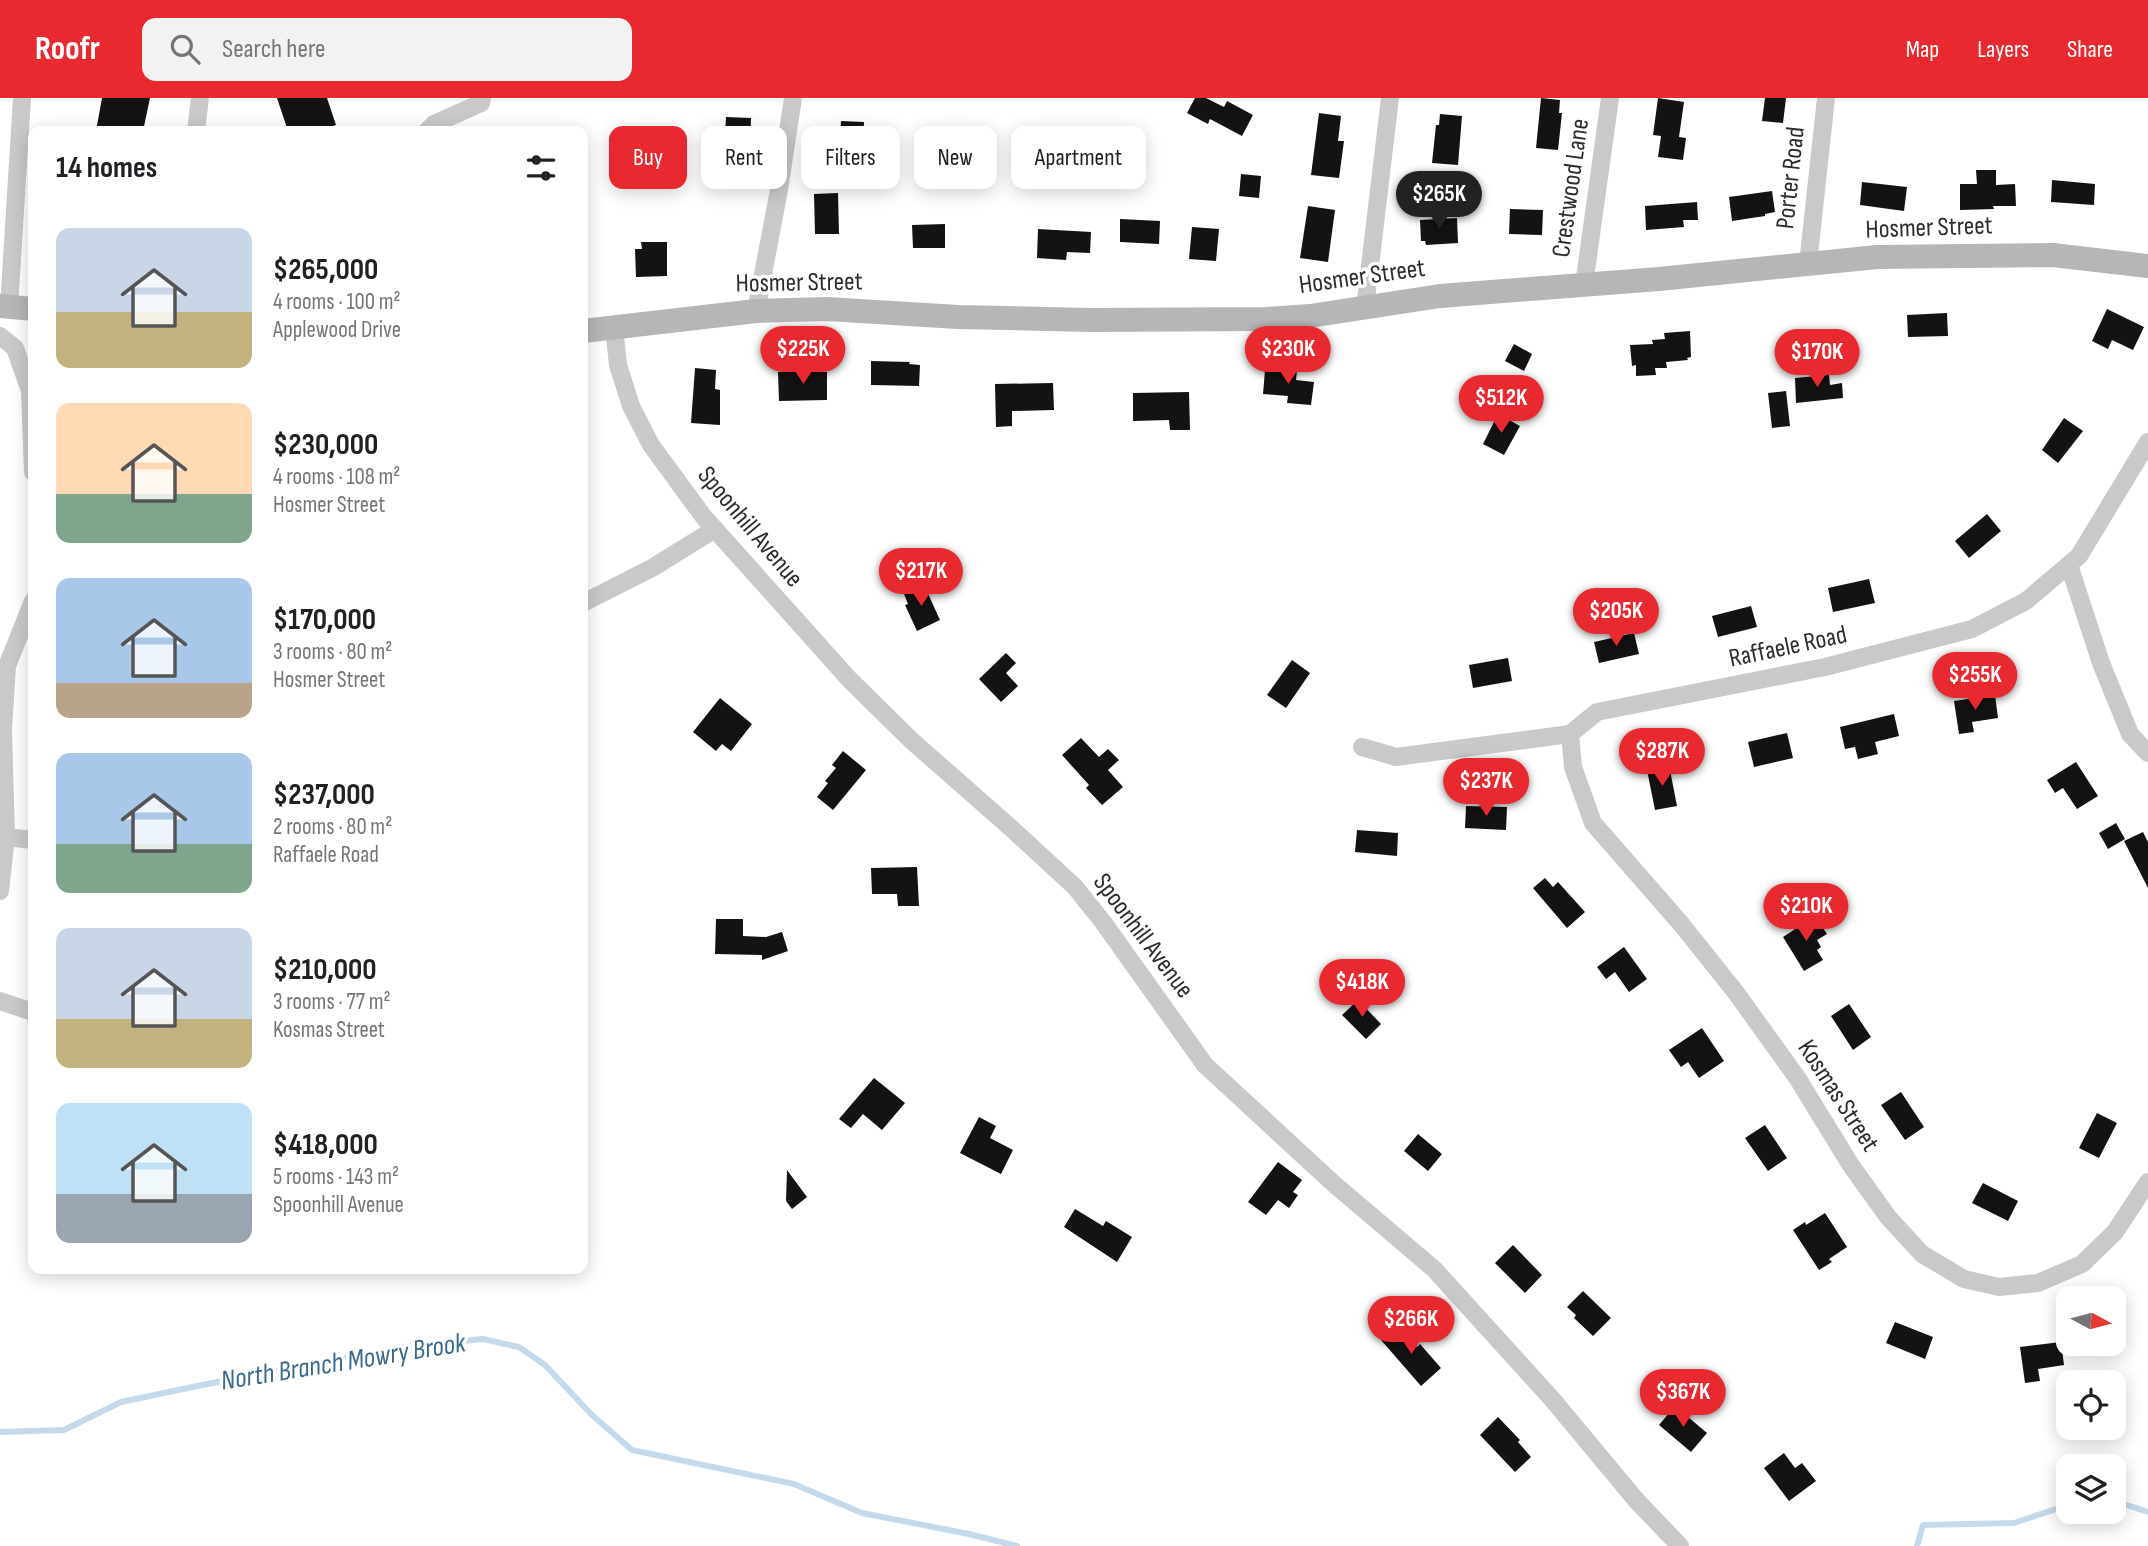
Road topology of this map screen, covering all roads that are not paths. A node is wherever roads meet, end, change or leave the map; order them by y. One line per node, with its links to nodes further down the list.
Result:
1 (22, 98): 13 (street)
2 (200, 98): 8 (street)
3 (482, 98): 9 (street)
4 (793, 98): 15 (street)
5 (1390, 98): 14 (street)
6 (1611, 98): 12 (street, Crestwood Lane)
7 (1826, 98): 10 (street, Porter Road)
8 (197, 126)
9 (433, 126)
10 (1808, 264): 11 (street, Hosmer Street); 12 (street, Hosmer Street)
11 (2148, 266)
12 (1584, 285): 14 (street, Hosmer Street)
13 (14, 307)
14 (1365, 308): 15 (street, Hosmer Street)
15 (756, 311): 16 (street, Hosmer Street)
16 (614, 327): 17 (street, Hosmer Street); 21 (street, Spoonhill Avenue)
17 (588, 330)
18 (0, 336): 19 (street)
19 (28, 385)
20 (2148, 442): 22 (street, Raffaele Road)
21 (715, 529): 23 (street); 36 (street, Spoonhill Avenue)
22 (2069, 565): 26 (street, Raffaele Road); 28 (street)
23 (588, 600)
24 (28, 614): 25 (street)
25 (2, 699): 29 (street)
26 (1570, 734): 27 (street); 35 (street, Kosmas Street)
27 (1362, 747)
28 (2148, 753)
29 (2, 800): 30 (street)
30 (6, 837): 31 (street); 32 (street)
31 (28, 839)
32 (0, 891)
33 (0, 1000): 34 (street)
34 (28, 1010)
35 (2148, 1182)
36 (1680, 1546)

